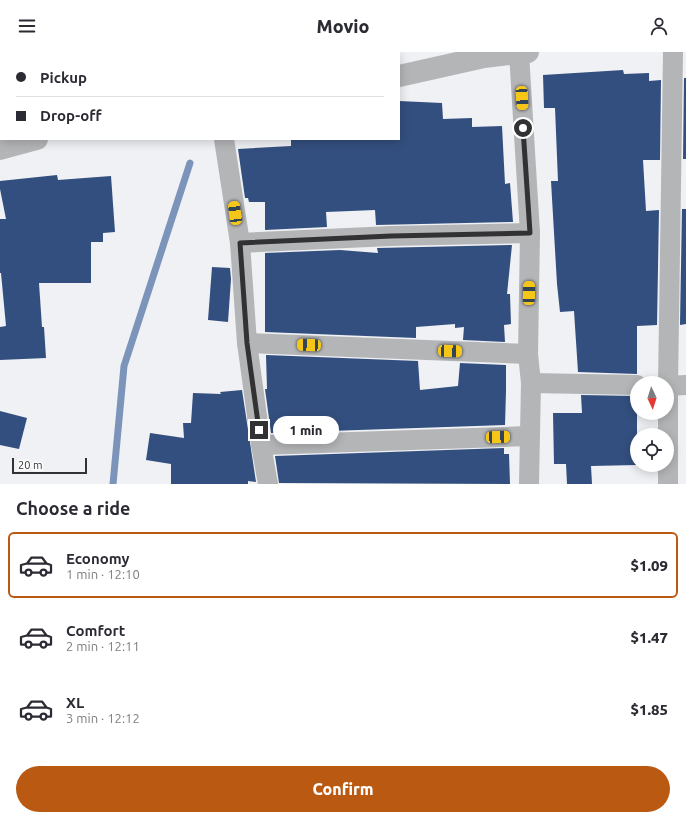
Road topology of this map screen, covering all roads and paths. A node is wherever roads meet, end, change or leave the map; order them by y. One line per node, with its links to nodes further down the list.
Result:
1 (673, 52): 12 (street)
2 (523, 53): 3 (street); 8 (street)
3 (481, 54): 4 (street)
4 (400, 76)
5 (33, 140): 7 (street)
6 (224, 140): 9 (street)
7 (0, 149)
8 (530, 233): 9 (street); 11 (street)
9 (240, 243): 10 (street)
10 (247, 343): 11 (street); 17 (street)
11 (528, 354): 13 (street)
12 (674, 376)
13 (531, 383): 14 (street); 16 (street)
14 (630, 385)
15 (672, 420): 20 (street)
16 (529, 436): 17 (street); 19 (street)
17 (261, 445): 18 (street)
18 (268, 484)
19 (529, 484)
20 (668, 484)

